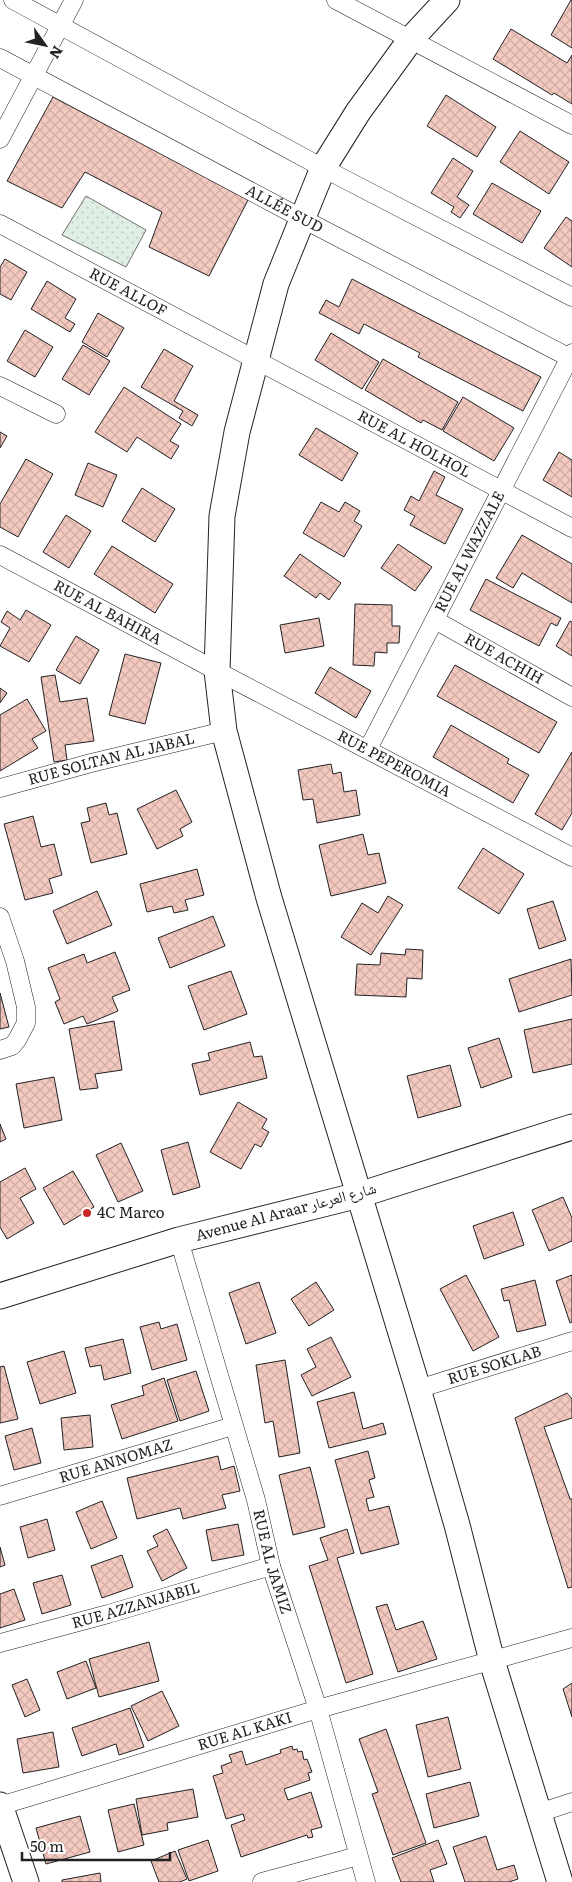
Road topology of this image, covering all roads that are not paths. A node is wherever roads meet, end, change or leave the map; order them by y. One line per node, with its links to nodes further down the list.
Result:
1 (13, 0): 5 (street)
2 (74, 0): 5 (street)
3 (336, 0): 6 (street)
4 (447, 0): 6 (street)
5 (61, 25): 8 (street); 11 (street)
6 (411, 40): 9 (street); 11 (street)
7 (0, 58): 8 (street, ALLÉE SUD)
8 (33, 76): 10 (street); 12 (street, ALLÉE SUD)
9 (572, 125)
10 (0, 139)
11 (323, 168): 12 (street); 14 (street)
12 (301, 218): 15 (street, ALLÉE SUD); 16 (street)
13 (0, 224): 16 (street, RUE ALLOF)
14 (572, 297)
15 (571, 356): 19 (street, RUE AL WAZZALE)
16 (255, 360): 19 (street, RUE AL HOLHOL); 23 (street)
17 (0, 386): 18 (street)
18 (56, 414)
19 (501, 490): 20 (street, RUE AL HOLHOL); 22 (street, RUE AL WAZZALE)
20 (572, 528)
21 (0, 555): 23 (street, RUE AL BAHIRA)
22 (435, 620): 24 (street, RUE ACHIH); 26 (street, RUE AL WAZZALE)
23 (217, 671): 25 (street); 26 (street, RUE PEPEROMIA)
24 (572, 697)
25 (224, 731): 27 (street, RUE SOLTAN AL JABAL); 32 (street)
26 (368, 749): 28 (street, RUE PEPEROMIA)
27 (0, 788)
28 (572, 857)
29 (0, 917): 30 (street)
30 (0, 1050)
31 (572, 1127): 32 (street, Avenue Al Araar شارع العرعار)
32 (359, 1194): 33 (street, Avenue Al Araar شارع العرعار); 36 (street)
33 (179, 1240): 34 (street, Avenue Al Araar شارع العرعار); 37 (street, RUE AL JAMIZ)
34 (0, 1296)
35 (572, 1341): 36 (street, RUE SOKLAB)
36 (418, 1389): 42 (street)
37 (233, 1426): 38 (street, RUE ANNOMAZ); 39 (street, RUE AL JAMIZ)
38 (0, 1496)
39 (271, 1566): 41 (street, RUE AZZANJABIL); 43 (street, RUE AL JAMIZ)
40 (572, 1638): 42 (street, RUE AL KAKI)
41 (0, 1643)
42 (492, 1661): 43 (street, RUE AL KAKI); 46 (street)
43 (318, 1709): 45 (street, RUE AL KAKI); 47 (street, RUE AL JAMIZ)
44 (572, 1802): 46 (street)
45 (0, 1805): 48 (street)
46 (538, 1813): 51 (street)
47 (358, 1856): 49 (street); 50 (street, RUE AL JAMIZ)
48 (26, 1882)
49 (262, 1882)
50 (366, 1882)
51 (560, 1882)

